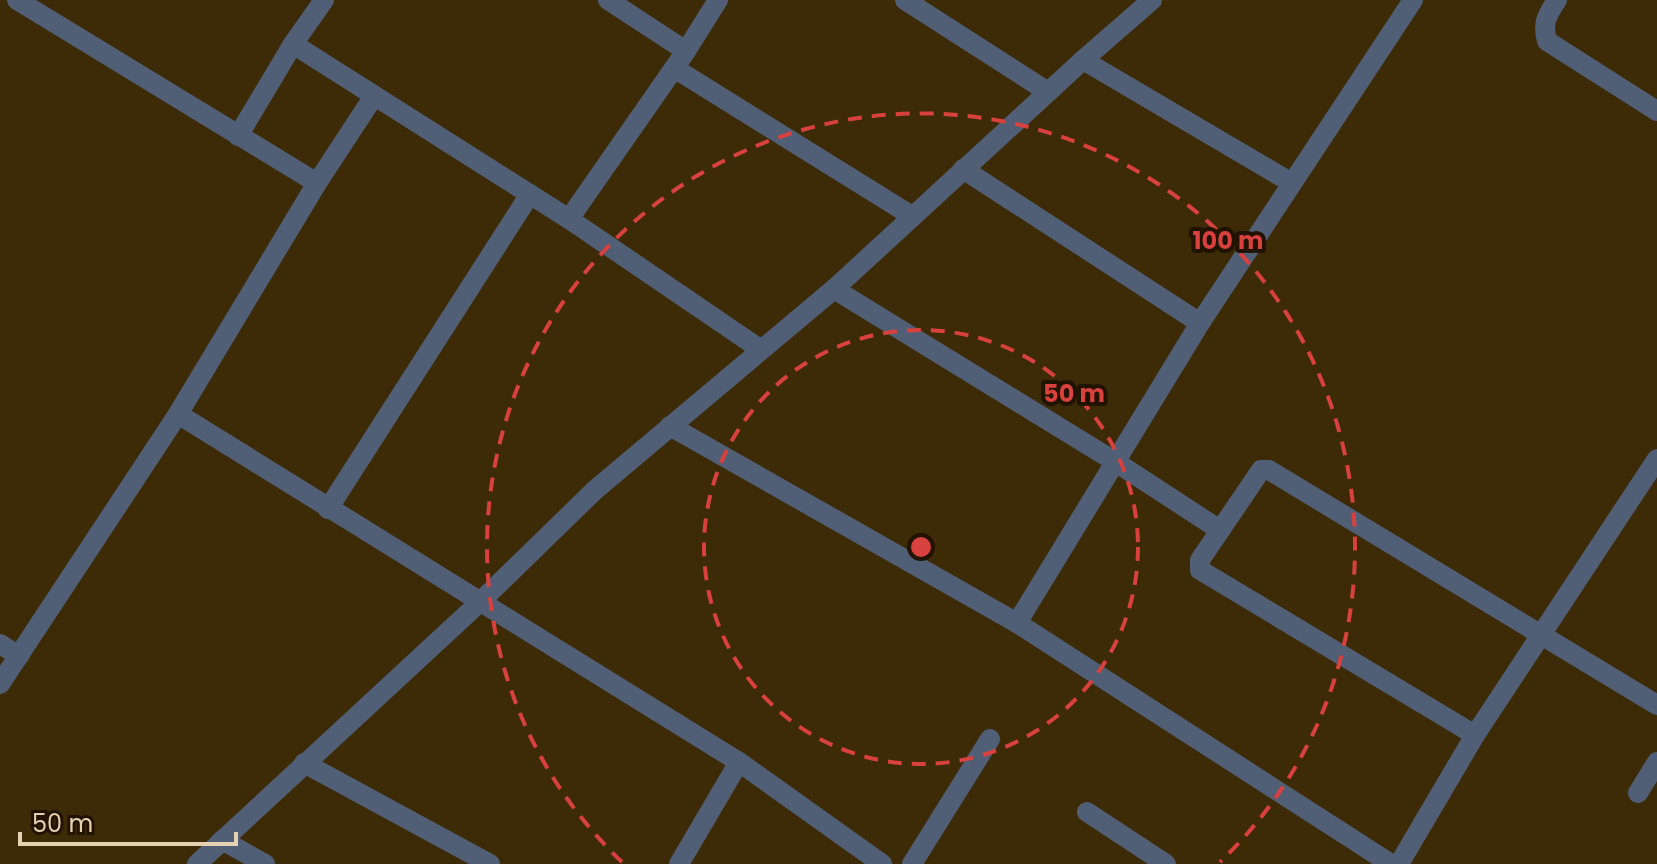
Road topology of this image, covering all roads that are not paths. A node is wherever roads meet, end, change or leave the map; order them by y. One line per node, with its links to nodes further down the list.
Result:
1 (17, 0): 15 (street)
2 (324, 0): 9 (street)
3 (608, 0): 10 (street)
4 (718, 0): 10 (street)
5 (905, 0): 12 (street)
6 (1152, 0): 11 (street)
7 (1413, 0): 18 (street)
8 (1557, 0): 14 (street)
9 (293, 44): 13 (street); 15 (street)
10 (680, 60): 20 (street); 21 (street)
11 (1083, 60): 12 (street); 18 (street)
12 (1048, 92): 16 (street)
13 (374, 96): 17 (street); 19 (street)
14 (1657, 111)
15 (238, 136): 17 (street)
16 (963, 169): 20 (street); 23 (street)
17 (317, 183): 25 (street)
18 (1292, 183): 23 (street)
19 (530, 194): 21 (street); 29 (street)
20 (912, 216): 22 (street)
21 (569, 219): 24 (street)
22 (834, 289): 24 (street); 28 (street)
23 (1200, 323): 28 (street)
24 (760, 349): 26 (street)
25 (178, 414): 29 (street); 35 (street)
26 (670, 426): 31 (street); 32 (street)
27 (1657, 459): 33 (street)
28 (1114, 461): 30 (street); 32 (street)
29 (328, 509): 31 (street)
30 (1220, 530): 33 (street); 38 (street)
31 (480, 602): 40 (street); 42 (street)
32 (1017, 623): 53 (street)
33 (1542, 637): 37 (street); 38 (street)
34 (0, 644): 35 (street)
35 (19, 656): 36 (street)
36 (0, 684)
37 (1657, 705)
38 (1475, 735): 54 (street)
39 (990, 739): 51 (street)
40 (739, 762): 49 (street); 50 (street)
41 (1657, 762): 43 (street)
42 (304, 763): 45 (street); 48 (street)
43 (1638, 793)
44 (1087, 812): 52 (street)
45 (222, 840): 46 (street); 47 (street)
46 (197, 864)
47 (265, 864)
48 (490, 864)
49 (679, 864)
50 (882, 864)
51 (912, 864)
52 (1166, 864)
53 (1391, 864)
54 (1399, 864)

